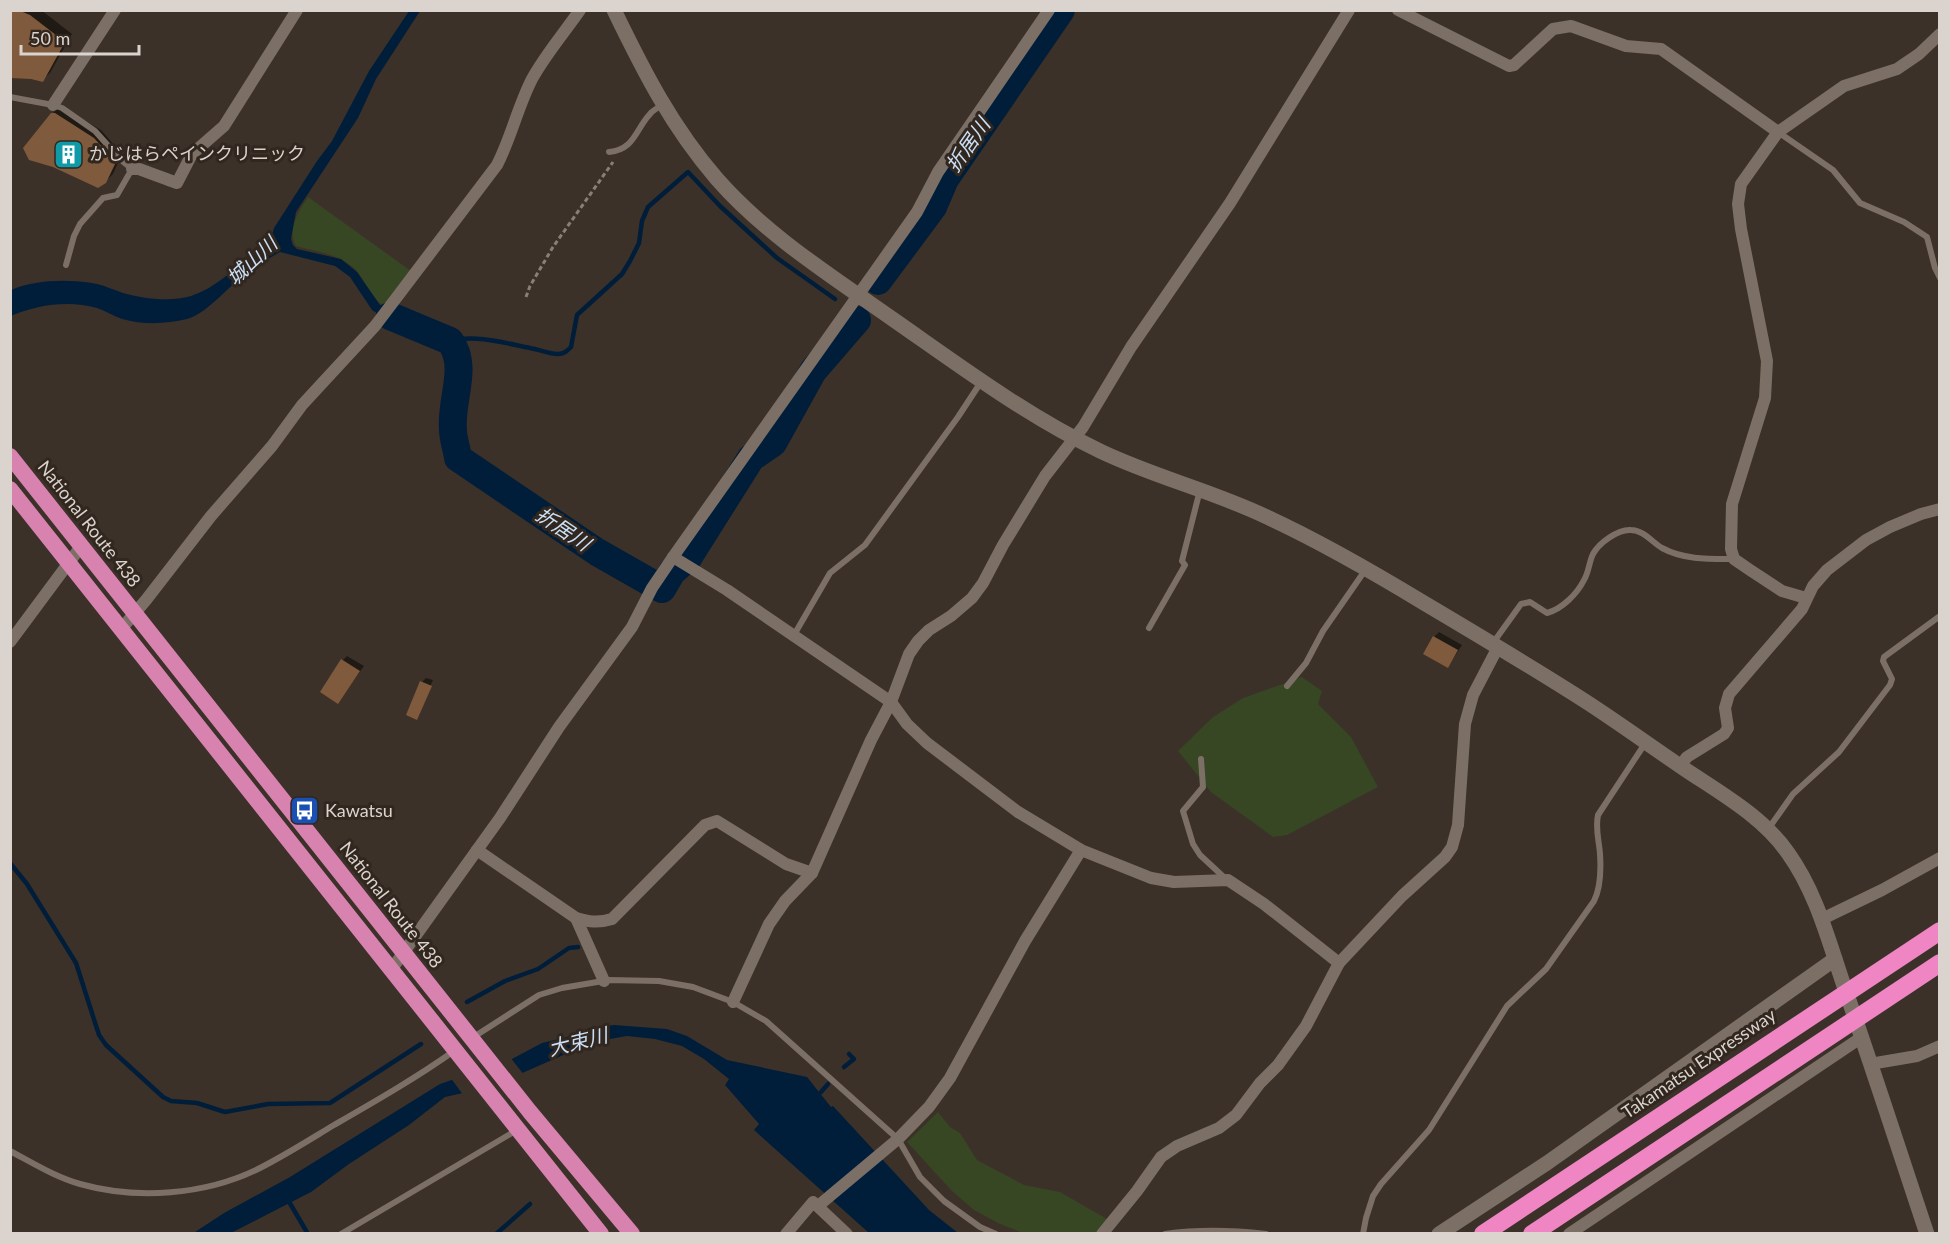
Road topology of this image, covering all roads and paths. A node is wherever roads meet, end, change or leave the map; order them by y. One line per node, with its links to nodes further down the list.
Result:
1 (115, 10): 10 (street)
2 (297, 10): 15 (street)
3 (580, 10): 32 (street)
4 (614, 10): 11 (street)
5 (1049, 10): 18 (street)
6 (1349, 10): 21 (street)
7 (1398, 10): 12 (street)
8 (1940, 34): 12 (street)
9 (10, 96): 10 (lane)
10 (53, 105): 15 (lane)
11 (662, 105): 13 (lane); 18 (street)
12 (1778, 132): 17 (lane); 28 (street)
13 (621, 151): 14 (lane); 19 (path)
14 (609, 152)
15 (132, 169): 16 (lane)
16 (66, 265)
17 (1940, 278)
18 (859, 295): 20 (street); 27 (street)
19 (526, 297)
20 (981, 381): 21 (street); 36 (lane)
21 (1074, 438): 24 (street); 40 (street)
22 (10, 456): 26 (highway, National Route 438)
23 (10, 489): 29 (highway)
24 (1201, 490): 30 (street); 35 (lane)
25 (1940, 509): 31 (street)
26 (82, 545): 29 (street); 32 (highway, National Route 438)
27 (675, 558): 36 (street); 45 (street)
28 (1734, 559): 31 (street); 38 (lane)
29 (68, 563): 34 (highway); 37 (street)
30 (1367, 569): 38 (street); 39 (lane)
31 (1806, 598): 43 (street)
32 (135, 613): 34 (street); 53 (highway, National Route 438)
33 (1940, 616): 44 (lane)
34 (122, 628): 57 (highway)
35 (1149, 628)
36 (794, 635): 40 (street)
37 (10, 642)
38 (1496, 645): 41 (street); 55 (street)
39 (1287, 686)
40 (891, 702): 46 (street); 48 (street)
41 (1647, 741): 43 (street); 78 (lane)
42 (1201, 759): 49 (lane)
43 (1680, 766): 44 (street)
44 (1767, 830): 51 (street)
45 (477, 850): 50 (street); 53 (street)
46 (1081, 850): 49 (street); 66 (street)
47 (1940, 858): 51 (street)
48 (812, 873): 50 (street); 59 (street)
49 (1228, 880): 55 (street)
50 (576, 918): 58 (street)
51 (1822, 919): 54 (street)
52 (1940, 931): 80 (highway, Takamatsu Expressway)
53 (404, 953): 57 (street); 61 (highway, National Route 438)
54 (1835, 959): 60 (street); 79 (street)
55 (1339, 963): 75 (street)
56 (1940, 963): 81 (highway)
57 (391, 970): 63 (highway)
58 (604, 981): 59 (lane); 61 (lane)
59 (733, 1002): 66 (lane)
60 (1862, 1037): 64 (street); 82 (street)
61 (473, 1040): 71 (highway, National Route 438)
62 (1940, 1046): 64 (street)
63 (457, 1052): 65 (highway); 67 (lane)
64 (1870, 1064): 83 (street)
65 (515, 1127): 69 (lane); 70 (highway)
66 (897, 1139): 68 (street); 74 (lane)
67 (10, 1150)
68 (820, 1205): 72 (street); 73 (street)
69 (341, 1233)
70 (601, 1233)
71 (632, 1233)
72 (786, 1233)
73 (847, 1233)
74 (996, 1233)
75 (1102, 1233)
76 (1165, 1233): 77 (lane)
77 (1266, 1233)
78 (1363, 1233)
79 (1438, 1233)
80 (1483, 1233)
81 (1532, 1233)
82 (1569, 1233)
83 (1927, 1233)

